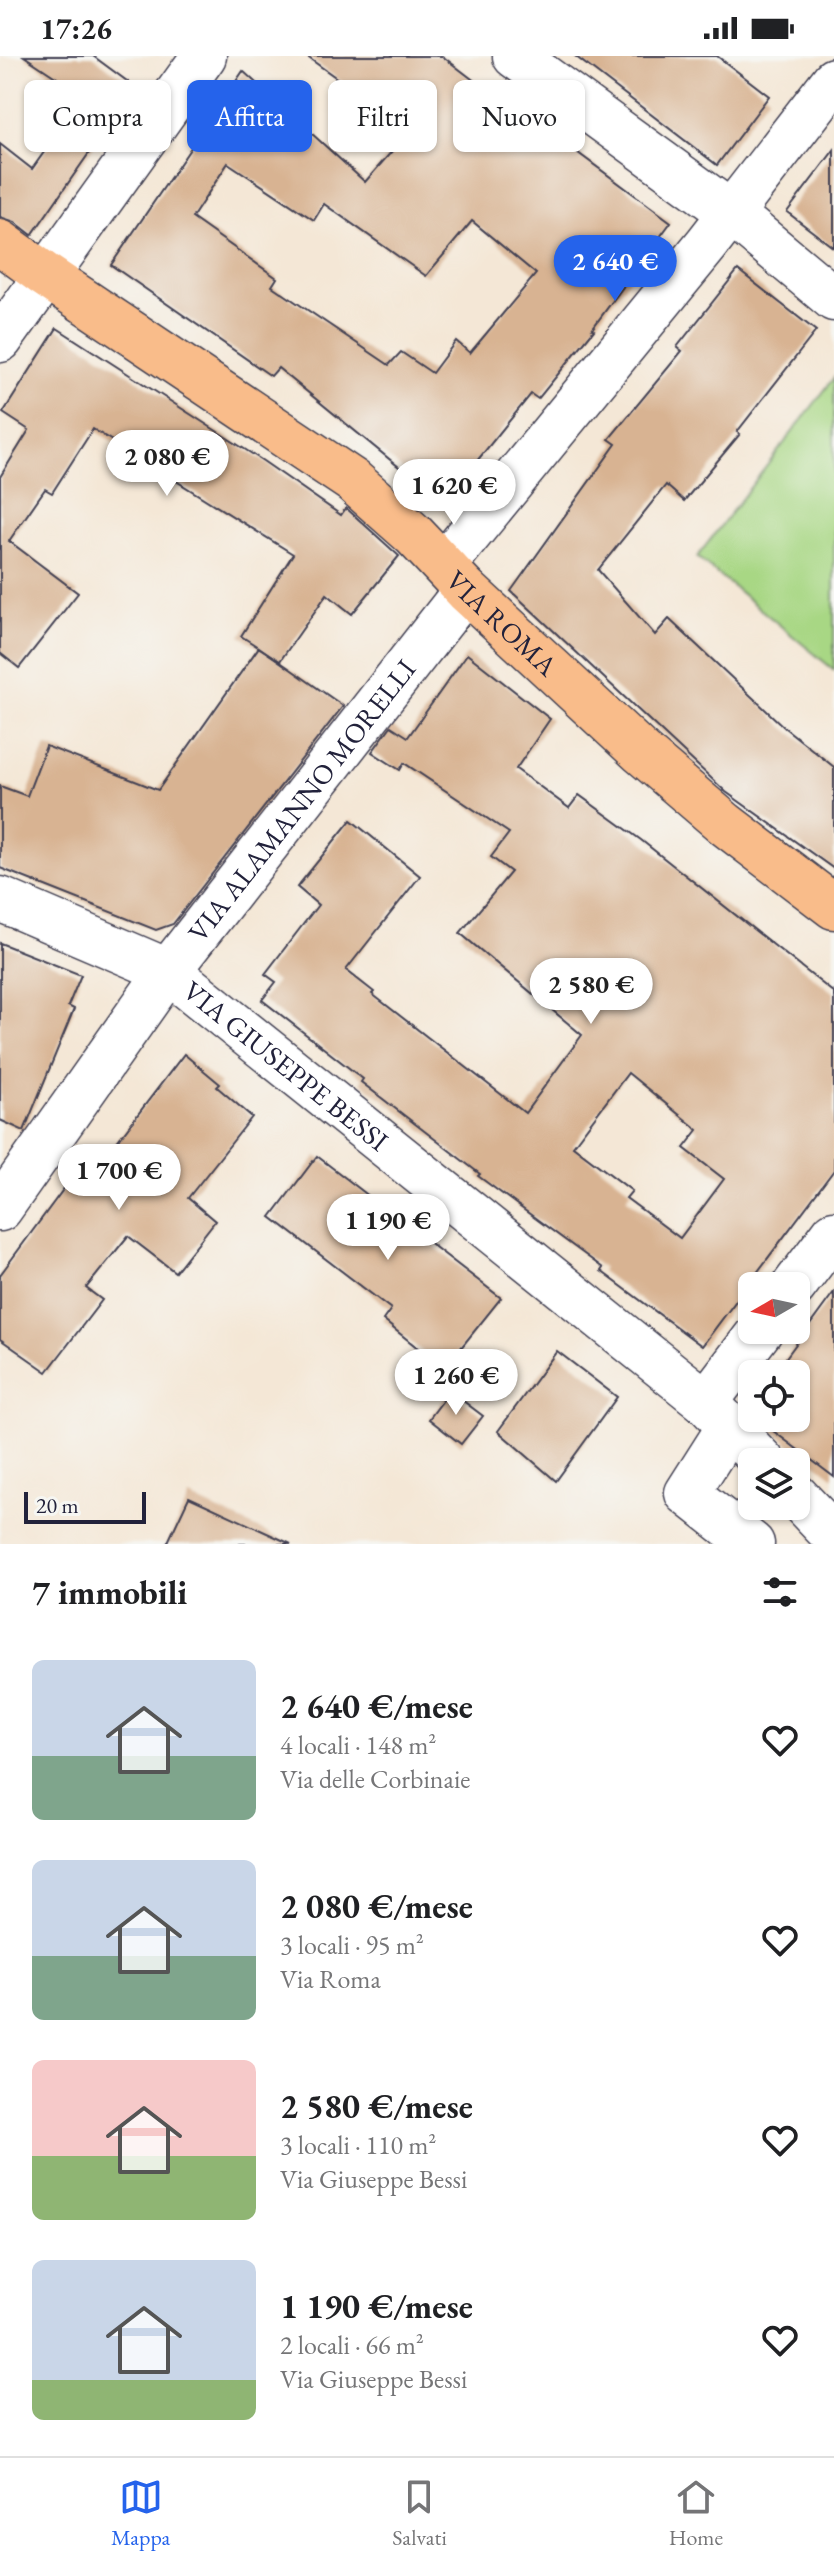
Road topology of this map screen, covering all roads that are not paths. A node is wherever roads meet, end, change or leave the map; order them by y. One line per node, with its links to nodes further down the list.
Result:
1 (204, 56): 6 (street)
2 (515, 56): 4 (street)
3 (834, 80): 4 (street, VIA ALAMANNO MORELLI)
4 (731, 213): 7 (street); 9 (street, VIA ALAMANNO MORELLI)
5 (0, 242): 6 (main road, VIA ROMA)
6 (45, 275): 8 (street); 9 (main road, VIA ROMA)
7 (834, 299)
8 (0, 340)
9 (455, 578): 11 (main road, VIA ROMA); 12 (street, VIA ALAMANNO MORELLI)
10 (0, 899): 12 (street, VIA GIUSEPPE BESSI)
11 (834, 907)
12 (168, 971): 13 (street, VIA ALAMANNO MORELLI); 17 (street, VIA GIUSEPPE BESSI)
13 (0, 1209)
14 (834, 1233): 15 (street)
15 (805, 1272)
16 (754, 1344): 17 (street)
17 (718, 1415): 18 (street, VIA GIUSEPPE BESSI); 21 (street)
18 (750, 1448)
19 (810, 1511): 20 (street)
20 (834, 1536)
21 (752, 1544)

